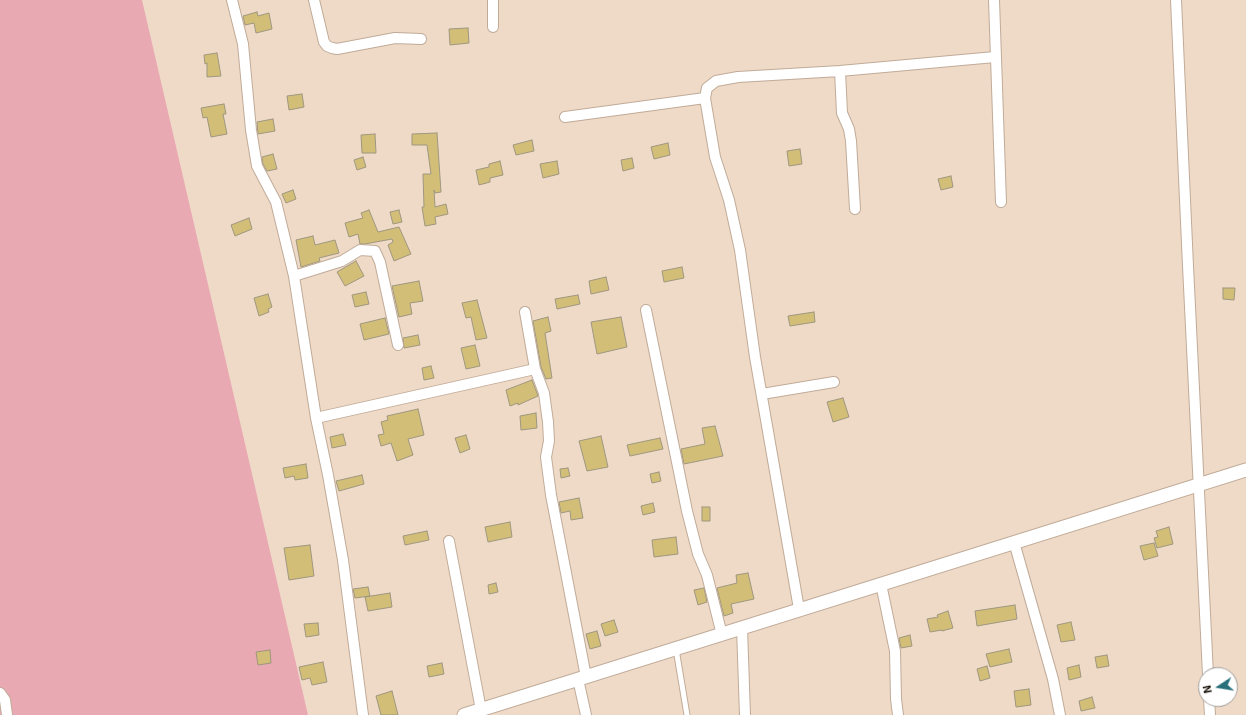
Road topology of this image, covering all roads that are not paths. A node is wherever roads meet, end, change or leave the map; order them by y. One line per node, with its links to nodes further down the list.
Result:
1 (232, 0): 14 (street)
2 (314, 0): 7 (street)
3 (493, 0): 6 (street)
4 (994, 0): 8 (street)
5 (1176, 0): 23 (street)
6 (493, 27)
7 (421, 39)
8 (995, 57): 9 (street); 12 (street)
9 (840, 71): 10 (street); 13 (street)
10 (705, 98): 11 (street); 20 (street)
11 (565, 117)
12 (1001, 202)
13 (854, 209)
14 (294, 276): 17 (street); 21 (street)
15 (646, 310): 29 (street)
16 (525, 312): 18 (street)
17 (398, 345)
18 (535, 370): 21 (street); 32 (street)
19 (834, 382): 20 (street)
20 (762, 394): 27 (street)
21 (316, 418): 36 (street)
22 (1246, 470): 23 (street)
23 (1199, 484): 25 (street); 31 (street)
24 (449, 541): 34 (street)
25 (1014, 542): 26 (street); 42 (street)
26 (881, 584): 27 (street); 41 (street)
27 (799, 609): 28 (street)
28 (742, 628): 29 (street); 40 (street)
29 (722, 635): 30 (street)
30 (676, 649): 32 (street); 39 (lane)
31 (1208, 667)
32 (582, 678): 34 (street); 38 (street)
33 (0, 693): 35 (street)
34 (481, 710): 37 (street)
35 (7, 715)
36 (363, 715)
37 (464, 715)
38 (586, 715)
39 (687, 715)
40 (745, 715)
41 (898, 715)
42 (1060, 715)

